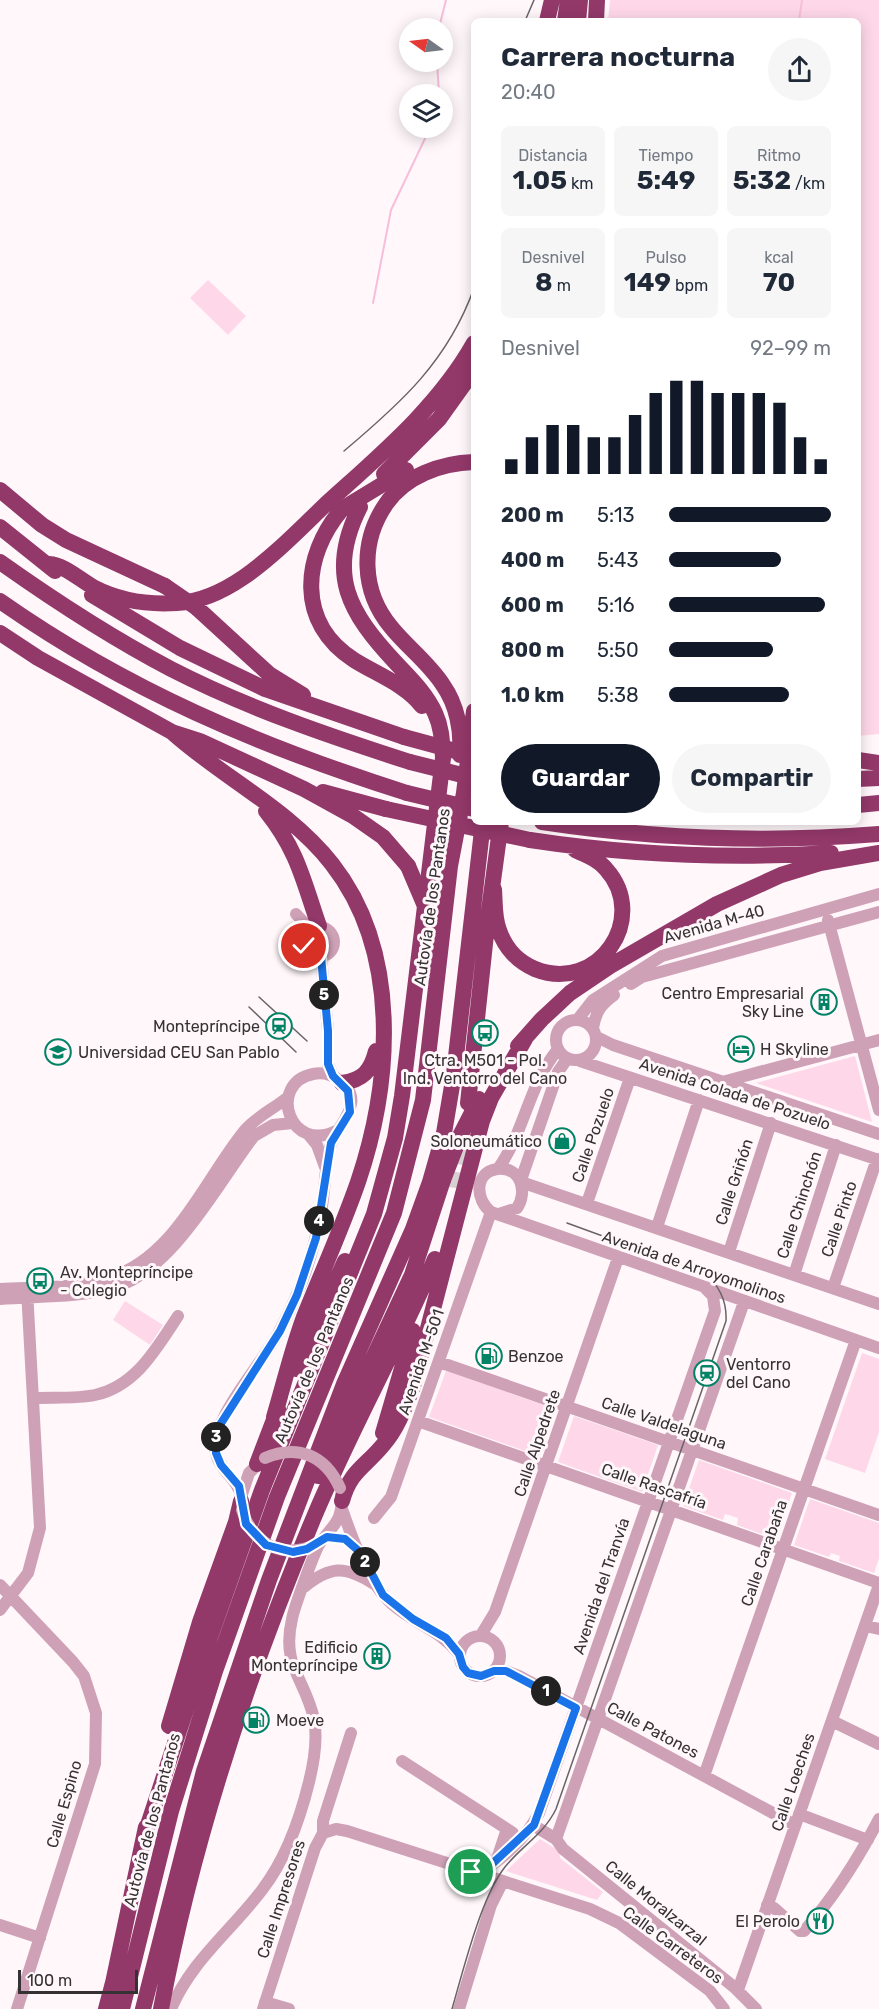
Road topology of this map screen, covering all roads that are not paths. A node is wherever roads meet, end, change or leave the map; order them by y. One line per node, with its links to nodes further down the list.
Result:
1 (552, 0): 5 (highway)
2 (568, 0): 6 (highway)
3 (580, 0): 7 (highway)
4 (597, 0): 8 (highway)
5 (548, 18)
6 (565, 18)
7 (578, 18)
8 (596, 18)
9 (471, 348): 17 (highway)
10 (471, 374): 12 (highway)
11 (466, 462): 30 (highway, bridge); 41 (highway)
12 (384, 474)
13 (0, 490): 20 (highway, bridge)
14 (360, 507): 30 (highway)
15 (0, 527): 17 (highway)
16 (0, 562): 26 (highway, bridge)
17 (49, 564): 20 (highway)
18 (0, 601): 34 (highway, bridge)
19 (0, 633): 21 (highway)
20 (341, 716): 23 (highway, bridge)
21 (172, 732): 29 (highway); 31 (highway)
22 (471, 736): 41 (highway, Autovía de los Pantanos)
23 (471, 755)
24 (861, 760): 25 (highway)
25 (879, 763)
26 (471, 777)
27 (879, 778): 28 (highway)
28 (861, 779)
29 (304, 789): 39 (highway, bridge); 52 (highway, bridge)
30 (438, 789): 77 (highway)
31 (253, 794): 48 (highway); 51 (highway)
32 (879, 803): 33 (highway)
33 (861, 805)
34 (471, 808)
35 (483, 825): 118 (highway)
36 (501, 825): 42 (highway)
37 (563, 825): 38 (highway)
38 (879, 834)
39 (566, 846): 40 (highway); 42 (highway)
40 (879, 852): 55 (highway)
41 (450, 866): 52 (highway, Autovía de los Pantanos)
42 (494, 889): 66 (highway)
43 (879, 894): 44 (street, Avenida M-40)
44 (825, 909): 47 (street); 50 (street, Avenida M-40)
45 (879, 912): 47 (street, Avenida M-40)
46 (296, 914): 48 (street)
47 (829, 925): 54 (street, Avenida M-40); 57 (street)
48 (314, 928): 49 (street); 49 (street)
49 (321, 957): 53 (street)
50 (578, 1019): 54 (street); 58 (street)
51 (383, 1021): 62 (highway); 100 (highway)
52 (434, 1022): 138 (highway, Autovía de los Pantanos)
53 (328, 1031): 60 (street); 62 (street)
54 (595, 1033): 59 (street); 63 (street, Avenida Colada de Pozuelo)
55 (525, 1039): 66 (highway); 104 (highway)
56 (879, 1040): 57 (street)
57 (861, 1044): 63 (street); 67 (street)
58 (558, 1049): 59 (street); 75 (street)
59 (574, 1060): 61 (street, Avenida Colada de Pozuelo); 78 (street)
60 (310, 1074): 62 (street); 64 (street)
61 (630, 1078): 65 (street, Avenida Colada de Pozuelo); 80 (street, Calle Pozuelo)
62 (338, 1079): 70 (street)
63 (724, 1082): 72 (street, Avenida Colada de Pozuelo)
64 (288, 1097): 68 (street); 90 (street)
65 (699, 1100): 69 (street, Avenida Colada de Pozuelo); 82 (street)
66 (473, 1101): 79 (highway, bridge)
67 (879, 1110)
68 (293, 1123): 71 (street); 90 (street)
69 (771, 1123): 73 (street, Avenida Colada de Pozuelo); 83 (street, Calle Griñón)
70 (338, 1130): 71 (street); 76 (street)
71 (308, 1134): 76 (street)
72 (879, 1134)
73 (837, 1145): 74 (street, Avenida Colada de Pozuelo); 86 (street, Calle Chinchón)
74 (878, 1160): 88 (street, Calle Pinto)
75 (498, 1169): 78 (street); 81 (street)
76 (326, 1171): 107 (street)
77 (385, 1177): 100 (highway); 145 (highway)
78 (521, 1181): 80 (street, Avenida de Arroyomolinos); 81 (street)
79 (449, 1184): 85 (highway); 118 (highway)
80 (587, 1203): 82 (street, Avenida de Arroyomolinos)
81 (495, 1213): 84 (street, Avenida de Arroyomolinos); 97 (street, Avenida M-501)
82 (657, 1227): 83 (street, Avenida de Arroyomolinos)
83 (729, 1252): 86 (street, Avenida de Arroyomolinos)
84 (618, 1258): 87 (street, Avenida de Arroyomolinos); 99 (street, Calle Alpedrete)
85 (435, 1259): 104 (highway); 162 (highway)
86 (794, 1275): 88 (street, Avenida de Arroyomolinos)
87 (706, 1288): 93 (street, Avenida de Arroyomolinos); 102 (street, Avenida del Tranvía)
88 (833, 1288): 92 (street, Avenida de Arroyomolinos)
89 (0, 1289): 90 (street)
90 (27, 1292): 91 (street); 98 (street)
91 (0, 1299)
92 (878, 1300)
93 (744, 1302): 95 (street, Avenida de Arroyomolinos); 103 (street)
94 (178, 1316): 98 (street)
95 (856, 1340): 96 (street, Avenida de Arroyomolinos); 108 (street, Calle Carabaña)
96 (879, 1348)
97 (439, 1362): 99 (street, Calle Valdelaguna); 101 (street, Avenida M-501)
98 (34, 1398): 123 (street)
99 (567, 1406): 102 (street, Calle Valdelaguna); 106 (street, Calle Alpedrete)
100 (274, 1417): 105 (highway)
101 (418, 1420): 106 (street, Calle Rascafría); 114 (street, Avenida M-501)
102 (669, 1442): 103 (street, Calle Valdelaguna); 111 (street, Avenida del Tranvía)
103 (693, 1450): 108 (street, Calle Valdelaguna); 112 (street)
104 (368, 1460): 109 (highway)
105 (257, 1465): 107 (street); 109 (street, bridge); 110 (street)
106 (546, 1466): 111 (street, Calle Rascafría); 127 (street, Calle Alpedrete)
107 (229, 1474): 110 (street)
108 (804, 1489): 113 (street, Calle Valdelaguna); 116 (street, Calle Carabaña)
109 (341, 1499): 115 (street); 117 (street)
110 (241, 1502): 115 (street, bridge); 145 (highway)
111 (648, 1502): 112 (street, Calle Rascafría); 131 (street, Avenida del Tranvía)
112 (672, 1510): 116 (street, Calle Rascafría); 132 (street)
113 (879, 1515)
114 (374, 1518)
115 (323, 1540): 117 (street); 122 (street)
116 (783, 1549): 119 (street, Calle Rascafría); 137 (street, Calle Carabaña)
117 (361, 1553): 121 (street)
118 (269, 1580): 161 (highway)
119 (879, 1584): 125 (street, Calle Loeches)
120 (0, 1585): 123 (street, Calle Espino)
121 (376, 1585): 122 (street); 128 (street)
122 (303, 1588): 163 (street)
123 (12, 1598): 124 (street); 153 (street, Calle Espino)
124 (0, 1610)
125 (865, 1626): 126 (street); 133 (street, Calle Loeches)
126 (879, 1629)
127 (476, 1636): 128 (street); 129 (street); 130 (street)
128 (446, 1638): 129 (street)
129 (459, 1654): 130 (street)
130 (494, 1671): 131 (street, Calle Patones)
131 (576, 1708): 132 (street, Calle Patones); 141 (street, Avenida del Tranvía)
132 (599, 1720): 137 (street, Calle Patones); 146 (street)
133 (832, 1720): 135 (street); 139 (street, Calle Loeches)
134 (351, 1733): 143 (street, Calle Impresores)
135 (879, 1744)
136 (402, 1761): 142 (street)
137 (704, 1776): 139 (street, Calle Patones)
138 (171, 1811): 154 (highway); 160 (highway, Autovía de los Pantanos)
139 (797, 1819): 147 (street, Calle Patones); 151 (street, Calle Loeches)
140 (879, 1819): 147 (street)
141 (534, 1825): 144 (street, Avenida del Tranvía); 146 (street, Calle Moralzarzal)
142 (507, 1829): 144 (street); 148 (street)
143 (323, 1833): 149 (street, Calle Carreteros); 156 (street, Calle Impresores)
144 (523, 1835): 148 (street, Avenida del Tranvía)
145 (144, 1837): 154 (highway)
146 (556, 1839): 155 (street, Calle Moralzarzal)
147 (868, 1840): 151 (street)
148 (496, 1861): 149 (street, Avenida del Tranvía)
149 (477, 1874): 150 (street, Calle Carreteros)
150 (503, 1881): 157 (street, Calle Carreteros); 165 (street)
151 (767, 1905): 155 (street, Calle Loeches)
152 (0, 1925): 153 (street)
153 (40, 1938): 158 (street, Calle Espino)
154 (112, 1983): 159 (highway)
155 (737, 1989): 157 (street); 166 (street, Calle Moralzarzal)
156 (264, 2005): 164 (street)
157 (722, 2005)
158 (17, 2009)
159 (106, 2009)
160 (122, 2009)
161 (143, 2009)
162 (161, 2009)
163 (171, 2009)
164 (289, 2009)
165 (459, 2009)
166 (756, 2009)

